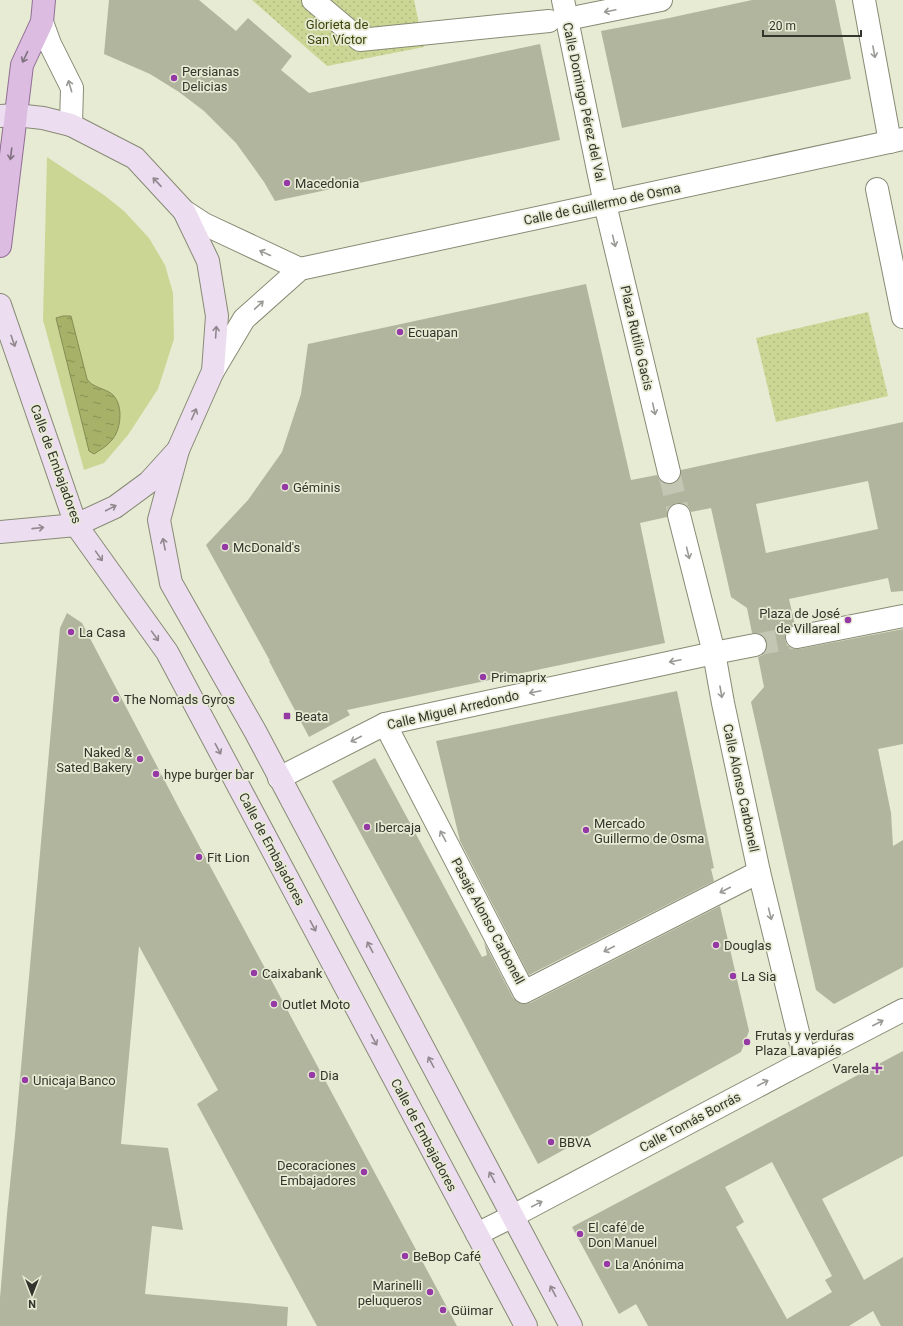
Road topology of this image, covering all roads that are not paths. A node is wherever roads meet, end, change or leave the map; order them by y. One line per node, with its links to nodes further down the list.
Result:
1 (44, 0): 6 (main road)
2 (313, 0): 5 (street)
3 (661, 0): 5 (street, one-way to 5)
4 (864, 0): 9 (street, one-way to 9)
5 (559, 13): 11 (street, Calle Domingo Pérez del Val)
6 (42, 22): 7 (main road, one-way to 7); 8 (street, one-way to 6)
7 (8, 115): 8 (main road); 13 (main road, one-way to 13)
8 (71, 125): 12 (main road, one-way to 8)
9 (896, 140): 11 (street, Calle de Guillermo de Osma)
10 (877, 189): 16 (street)
11 (605, 204): 14 (street, Calle de Guillermo de Osma); 19 (street, Plaza Rutilio Gacis, one-way to 19)
12 (184, 211): 14 (street, one-way to 12); 17 (main road, one-way to 12)
13 (0, 246)
14 (300, 269): 17 (street, Calle de Guillermo de Osma, one-way to 14)
15 (0, 305): 21 (main road, Calle de Embajadores, one-way to 21)
16 (903, 317)
17 (213, 371): 18 (main road, one-way to 17)
18 (178, 450): 21 (main road, one-way to 18); 28 (main road, one-way to 18)
19 (669, 472)
20 (679, 515): 26 (street, Calle Alonso Carbonell, one-way to 26)
21 (76, 524): 22 (main road, one-way to 21); 33 (main road, Calle de Embajadores, one-way to 33)
22 (0, 532)
23 (903, 616): 24 (street)
24 (797, 637)
25 (755, 645): 26 (street, Calle Miguel Arredondo)
26 (714, 653): 27 (street, Calle Miguel Arredondo, one-way to 27); 29 (street, Calle Alonso Carbonell, one-way to 29)
27 (385, 724): 28 (street, Calle Miguel Arredondo, one-way to 28); 29 (street, Pasaje Alonso Carbonell, one-way to 27)
28 (279, 778): 32 (main road, one-way to 28)
29 (759, 872): 31 (street, Calle Alonso Carbonell, one-way to 31)
30 (903, 1010): 31 (street, Calle Tomás Borrás, one-way to 30)
31 (805, 1061): 32 (street, Calle Tomás Borrás, one-way to 31)
32 (513, 1216): 33 (street, Calle Tomás Borrás); 35 (main road, one-way to 32)
33 (477, 1234): 34 (main road, Calle de Embajadores)
34 (526, 1326)
35 (571, 1326)

